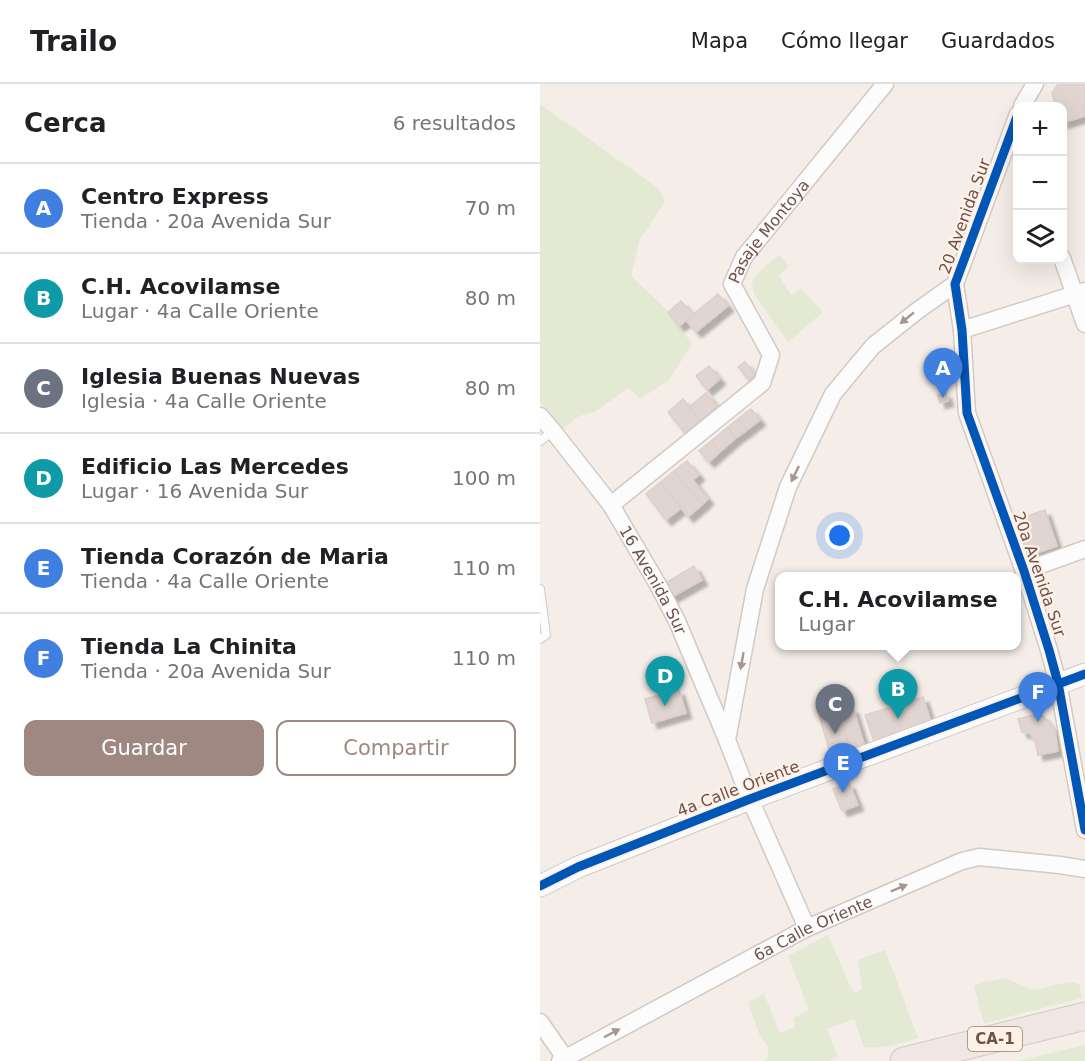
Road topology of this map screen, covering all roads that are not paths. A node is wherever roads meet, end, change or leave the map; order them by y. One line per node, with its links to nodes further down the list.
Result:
1 (885, 84): 12 (street, Pasaje Montoya)
2 (1035, 84): 3 (street, 20 Avenida Sur)
3 (1025, 102)
4 (1013, 129): 6 (street, 20 Avenida Sur)
5 (1065, 264): 7 (street)
6 (955, 284): 9 (street, 20 Avenida Sur); 19 (street, one-way to 19)
7 (1080, 292): 8 (street); 9 (street)
8 (1085, 324)
9 (962, 330): 14 (street, 20a Avenida Sur)
10 (540, 416): 11 (street, 16 Avenida Sur)
11 (547, 436): 12 (street, 16 Avenida Sur)
12 (611, 505): 19 (street, 16 Avenida Sur)
13 (1085, 549): 14 (street)
14 (1024, 571): 18 (street, 20a Avenida Sur)
15 (540, 589): 16 (lane)
16 (543, 637)
17 (1085, 674): 18 (street, 4a Calle Oriente)
18 (1058, 683): 20 (street, 4a Calle Oriente); 21 (street, 20a Avenida Sur)
19 (727, 740): 20 (street, 16 Avenida Sur)
20 (750, 799): 23 (street, 4a Calle Oriente); 24 (street, 16 Avenida Sur)
21 (1085, 830)
22 (1085, 868): 24 (street, 6a Calle Oriente, one-way to 22)
23 (540, 886)
24 (807, 928): 28 (street, 6a Calle Oriente, one-way to 24)
25 (1085, 1016): 29 (highway, CA-1)
26 (540, 1022): 28 (street)
27 (1085, 1031): 30 (highway, CA-1)
28 (563, 1060)
29 (904, 1061)
30 (968, 1061)

